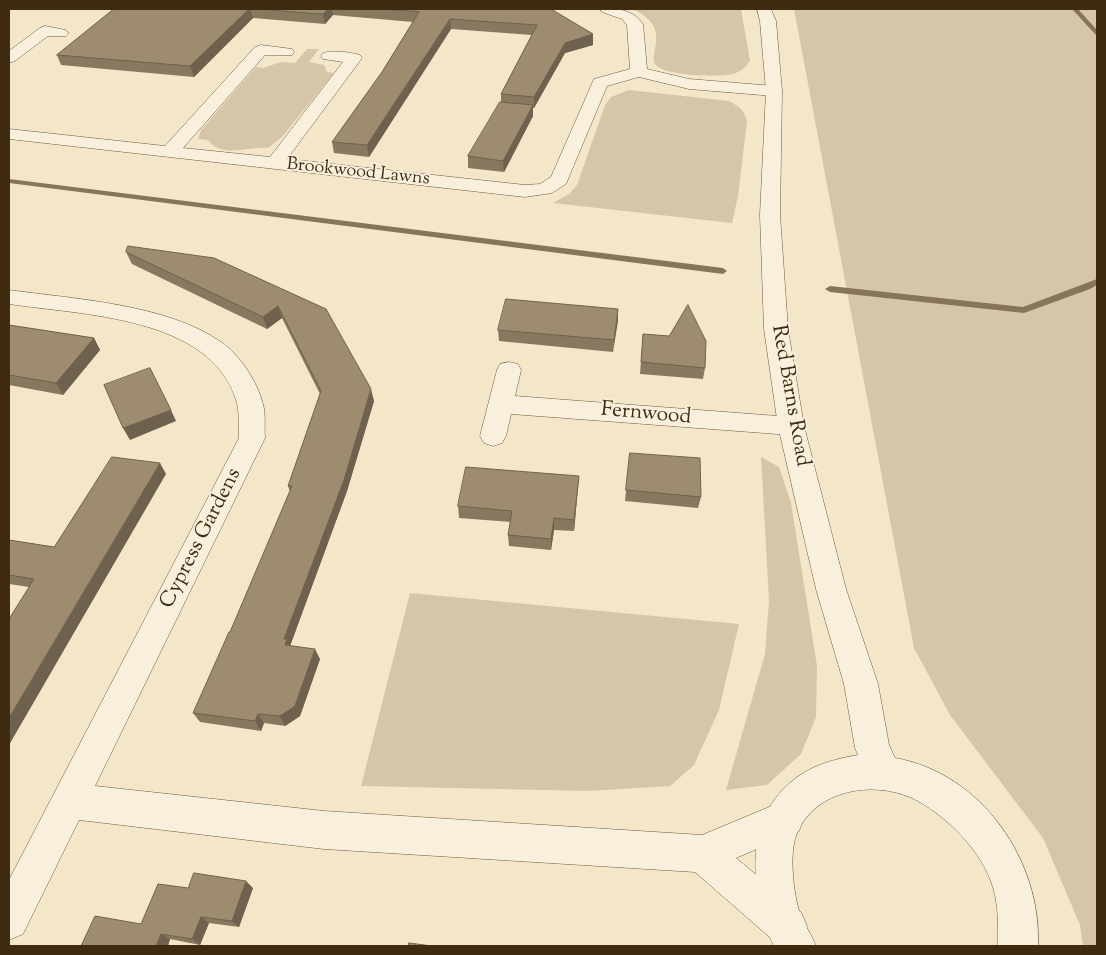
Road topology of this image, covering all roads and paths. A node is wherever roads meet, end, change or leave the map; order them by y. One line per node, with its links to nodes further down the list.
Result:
1 (607, 9): 7 (street)
2 (764, 9): 8 (street, Red Barns Road)
3 (61, 33): 6 (street)
4 (286, 52): 10 (street)
5 (329, 56): 11 (street)
6 (9, 58)
7 (639, 72): 8 (street); 11 (street, Brookwood Lawns)
8 (774, 90): 15 (street, Red Barns Road)
9 (9, 134): 10 (street, Brookwood Lawns)
10 (169, 152): 11 (street, Brookwood Lawns)
11 (274, 164)
12 (9, 297): 18 (street, Cypress Gardens)
13 (508, 370): 14 (street)
14 (501, 404): 15 (street, Fernwood); 16 (street)
15 (791, 426): 17 (street, Red Barns Road)
16 (492, 436)
17 (884, 773): 19 (street); 23 (street)
18 (69, 801): 20 (street); 21 (street, Cypress Gardens)
19 (786, 818): 20 (street); 22 (street)
20 (702, 854): 22 (street)
21 (9, 920)
22 (791, 936)
23 (1018, 946)

